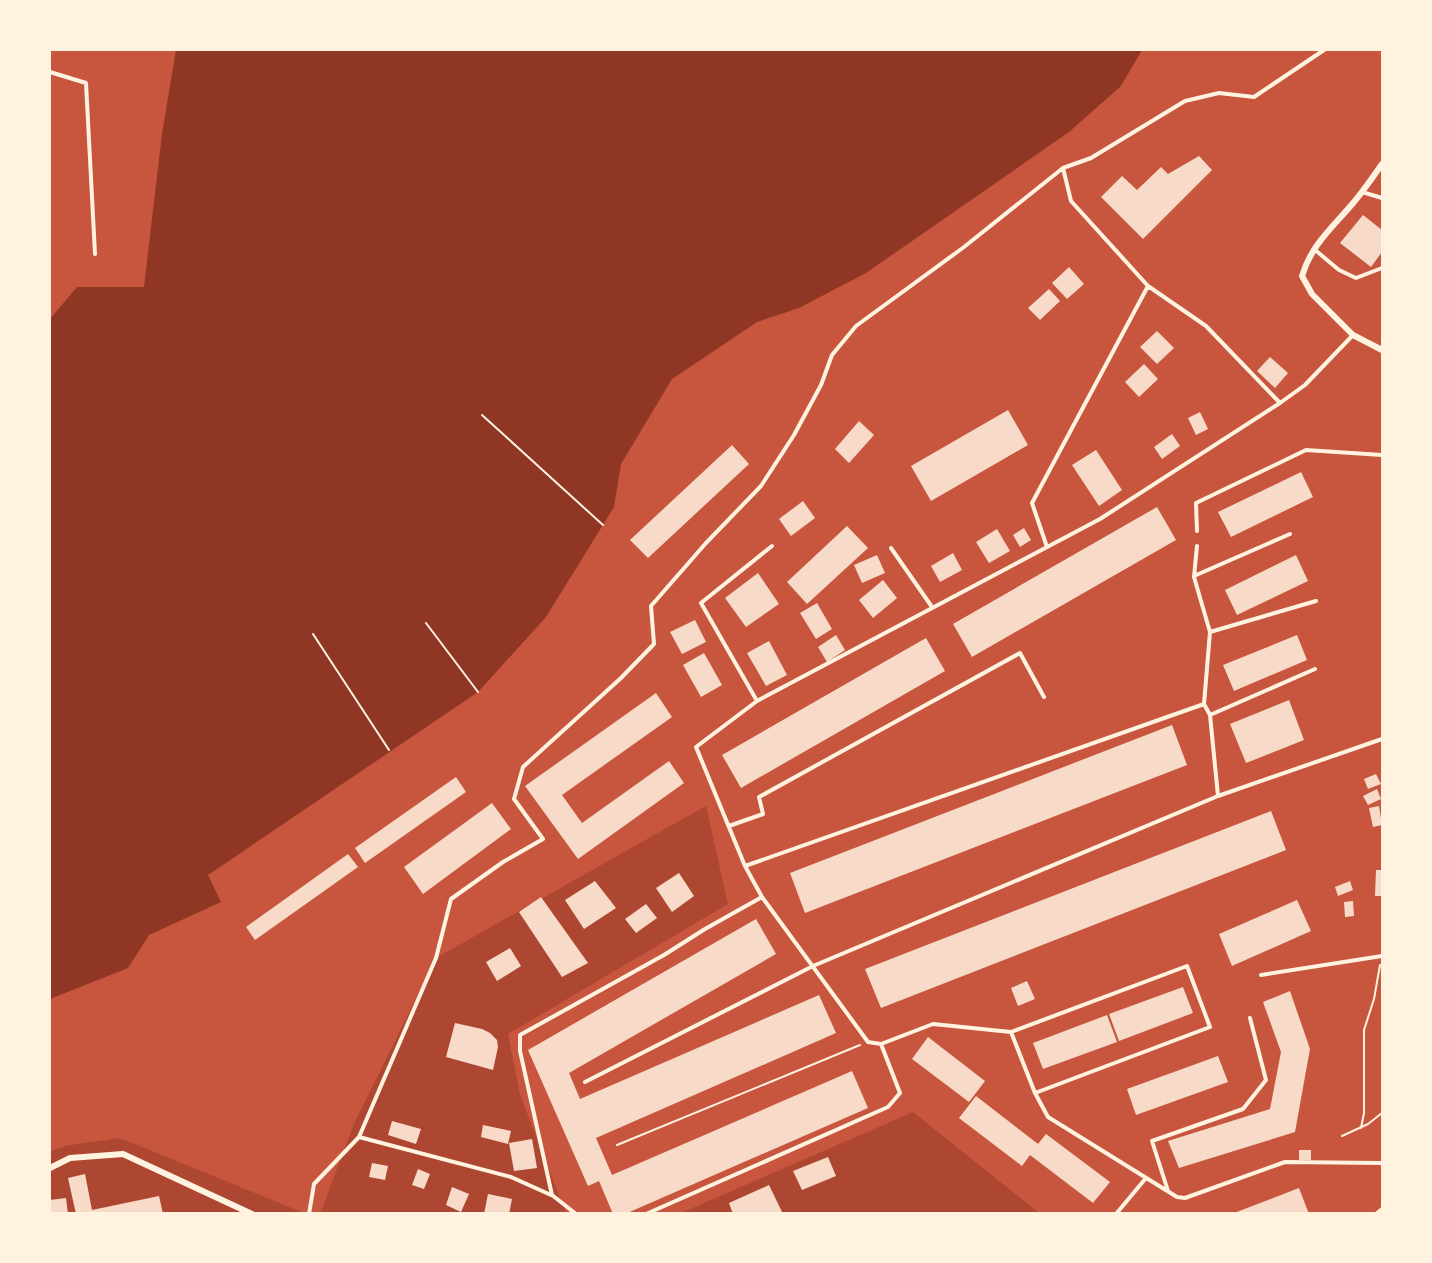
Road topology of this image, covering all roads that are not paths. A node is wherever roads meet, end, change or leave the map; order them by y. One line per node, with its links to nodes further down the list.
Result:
1 (1324, 50): 4 (lane)
2 (50, 72): 8 (lane)
3 (1383, 164): 5 (street)
4 (1063, 168): 10 (lane); 43 (lane)
5 (1362, 192): 6 (lane); 7 (street)
6 (1383, 198)
7 (1313, 249): 9 (lane); 11 (street)
8 (94, 254)
9 (1383, 268)
10 (1148, 286): 13 (lane); 19 (lane)
11 (1353, 335): 12 (street); 13 (lane)
12 (1383, 350)
13 (1280, 404): 19 (lane)
14 (1383, 455): 15 (lane)
15 (1197, 531)
16 (1290, 534): 21 (lane)
17 (772, 546): 27 (lane)
18 (1197, 546): 21 (lane)
19 (1047, 547): 23 (lane)
20 (891, 548): 23 (lane)
21 (1194, 577): 24 (lane)
22 (1316, 601): 24 (lane)
23 (932, 608): 27 (lane)
24 (1210, 632): 28 (lane)
25 (1315, 669): 29 (lane)
26 (1044, 697): 32 (lane)
27 (757, 700): 32 (lane)
28 (1204, 704): 29 (lane); 33 (lane)
29 (1210, 715): 31 (lane)
30 (1383, 739): 31 (lane)
31 (1218, 796): 36 (lane)
32 (729, 826): 33 (lane)
33 (745, 866): 34 (lane)
34 (762, 897): 36 (lane); 48 (lane)
35 (1382, 956): 37 (lane)
36 (813, 966): 40 (lane); 41 (lane)
37 (1261, 975)
38 (1250, 1018): 47 (lane)
39 (1011, 1032): 40 (lane); 42 (lane); 42 (lane)
40 (881, 1044): 53 (lane)
41 (585, 1082)
42 (1035, 1093): 46 (lane)
43 (359, 1137): 48 (lane); 51 (lane)
44 (1383, 1163): 47 (lane)
45 (50, 1168): 50 (street)
46 (1146, 1178): 47 (lane); 54 (lane)
47 (1168, 1192)
48 (552, 1195): 52 (lane)
49 (1383, 1209): 55 (lane)
50 (252, 1214)
51 (309, 1214)
52 (576, 1214)
53 (646, 1214)
54 (1116, 1214)
55 (1376, 1214)

